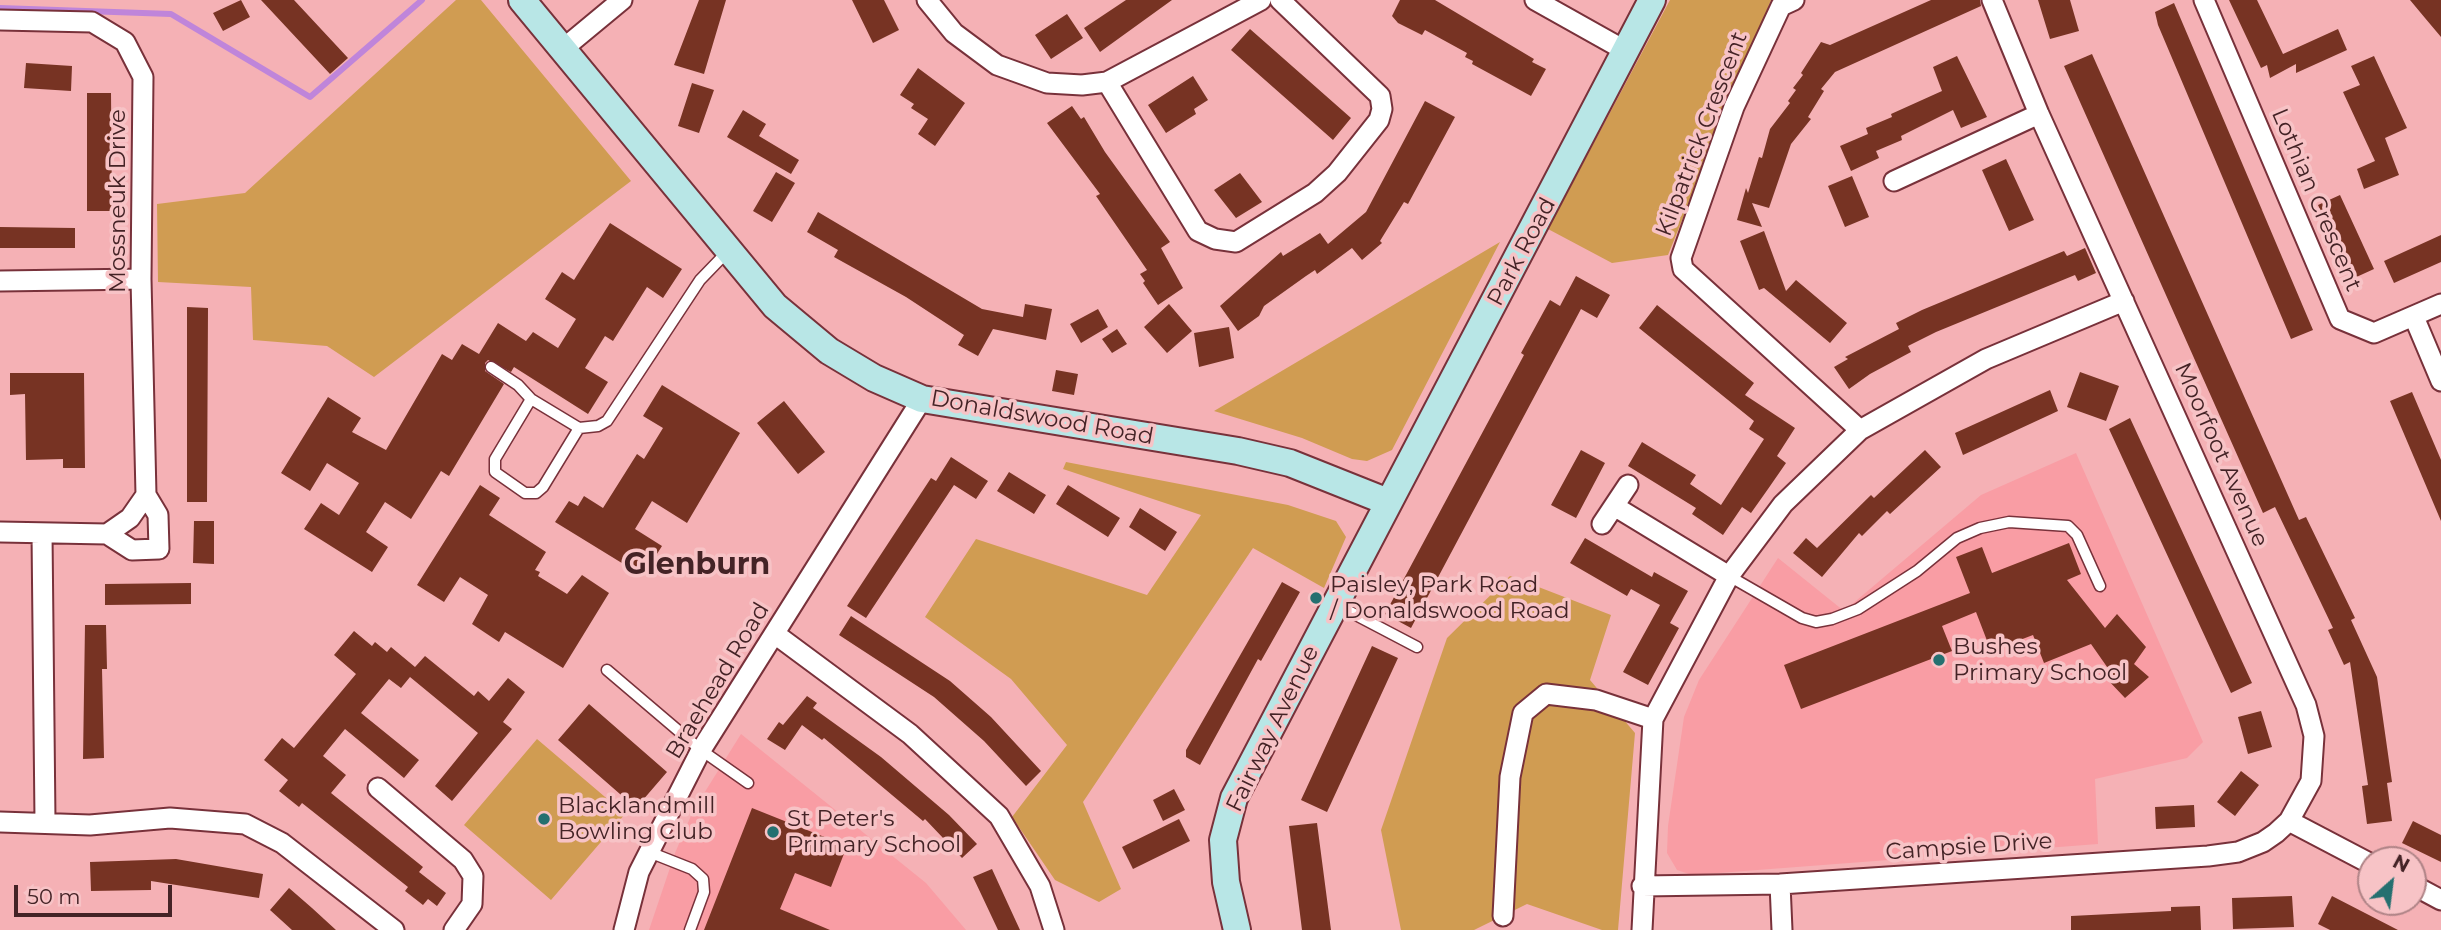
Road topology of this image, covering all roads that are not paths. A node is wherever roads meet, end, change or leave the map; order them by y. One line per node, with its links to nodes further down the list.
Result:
1 (522, 0): 12 (street, Donaldswood Road)
2 (622, 0): 12 (street)
3 (927, 0): 14 (street)
4 (1261, 0): 14 (street)
5 (1280, 0): 14 (street)
6 (1535, 0): 13 (street)
7 (1653, 0): 13 (street, Park Road)
8 (1794, 0): 28 (street, Kilpatrick Crescent)
9 (1992, 0): 15 (street, Moorfoot Avenue)
10 (2204, 0): 22 (street, Lothian Crescent)
11 (0, 20): 18 (street, Mossneuk Drive)
12 (564, 48): 17 (street, Donaldswood Road)
13 (1626, 51): 31 (street, Park Road)
14 (1107, 82)
15 (2039, 114): 16 (street); 20 (street, Moorfoot Avenue)
16 (1894, 181)
17 (728, 251): 26 (street, Donaldswood Road); 27 (lane)
18 (141, 279): 19 (street); 30 (street, Mossneuk Drive)
19 (0, 281)
20 (2124, 301): 28 (street); 48 (street, Moorfoot Avenue)
21 (2441, 304): 22 (street, Lothian Crescent)
22 (2414, 317): 24 (street)
23 (491, 367): 25 (lane)
24 (2441, 381)
25 (531, 399): 27 (lane); 27 (lane)
26 (922, 399): 31 (street, Donaldswood Road); 40 (street, Braehead Road)
27 (579, 429)
28 (1860, 430): 37 (street)
29 (1628, 485): 32 (street)
30 (146, 495): 36 (street); 36 (street, Mossneuk Drive)
31 (1388, 502): 39 (street, Fairway Avenue)
32 (1614, 506): 33 (street); 37 (street)
33 (1602, 524)
34 (0, 532): 35 (street)
35 (41, 533): 36 (street); 47 (street)
36 (107, 534)
37 (1729, 576): 38 (lane); 43 (street)
38 (2100, 586)
39 (1335, 604): 41 (lane); 60 (street, Fairway Avenue)
40 (775, 634): 44 (street, Braehead Road); 59 (street)
41 (1417, 646)
42 (607, 670): 44 (lane)
43 (1653, 719): 53 (street); 54 (street)
44 (702, 750): 45 (lane); 50 (street, Braehead Road)
45 (748, 783)
46 (377, 788): 56 (street)
47 (44, 821): 49 (street); 55 (street)
48 (2289, 821): 51 (street); 52 (street, Campsie Drive)
49 (0, 822)
50 (649, 852): 57 (street, Braehead Road); 58 (lane)
51 (2357, 857)
52 (1780, 884): 53 (street, Campsie Drive); 62 (street)
53 (1642, 886): 61 (street)
54 (1503, 916)
55 (394, 930)
56 (454, 930)
57 (624, 930)
58 (690, 930)
59 (1054, 930)
60 (1237, 930)
61 (1642, 930)
62 (1782, 930)

